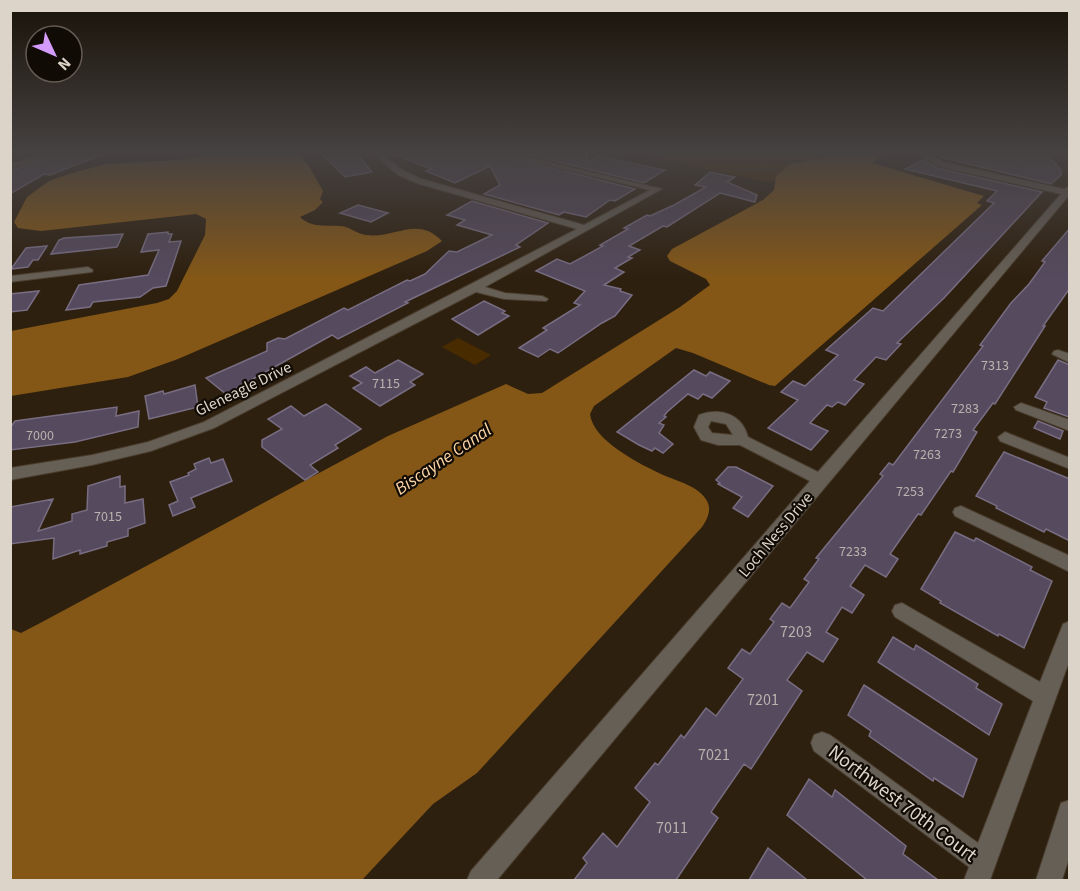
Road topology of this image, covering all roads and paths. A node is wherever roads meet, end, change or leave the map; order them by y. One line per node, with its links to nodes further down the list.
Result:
1 (466, 195): 4 (street)
2 (647, 195): 4 (street, Gleneagle Drive)
3 (1063, 195): 15 (street, Loch Ness Drive)
4 (583, 228): 7 (street, Gleneagle Drive)
5 (88, 270): 6 (street)
6 (10, 279)
7 (475, 288): 8 (street); 14 (street, Gleneagle Drive)
8 (542, 299)
9 (1021, 407): 10 (street)
10 (1070, 426)
11 (1005, 437): 13 (street)
12 (741, 440): 15 (street)
13 (1070, 464)
14 (10, 474)
15 (821, 480): 24 (street, Loch Ness Drive)
16 (961, 512): 17 (street)
17 (1070, 566)
18 (902, 611): 20 (street)
19 (1070, 630): 20 (street)
20 (1045, 696): 23 (street)
21 (822, 743): 23 (street, Northwest 70th Court)
22 (1070, 812): 25 (street)
23 (980, 872)
24 (480, 880)
25 (1049, 880)

